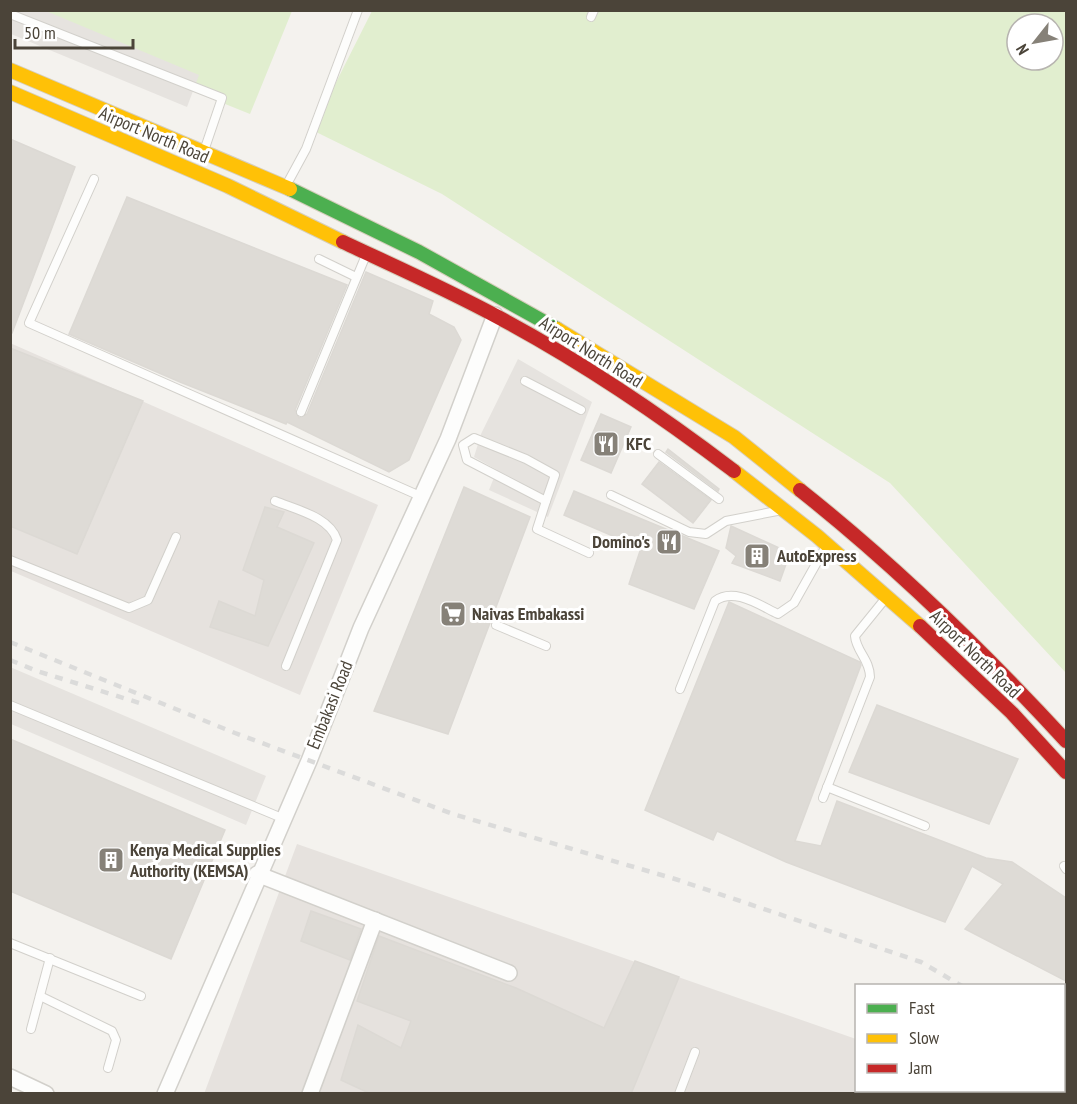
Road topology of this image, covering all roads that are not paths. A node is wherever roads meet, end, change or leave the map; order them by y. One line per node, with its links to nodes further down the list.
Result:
1 (358, 10): 7 (lane)
2 (10, 14): 5 (lane)
3 (10, 70): 5 (main road, Airport North Road)
4 (10, 92): 8 (main road, Airport North Road)
5 (204, 153): 7 (main road, Airport North Road)
6 (94, 179): 19 (lane)
7 (285, 187): 34 (main road, Airport North Road)
8 (367, 254): 10 (lane); 11 (main road, Airport North Road)
9 (320, 259): 10 (lane)
10 (356, 276): 14 (lane)
11 (495, 315): 15 (street, Embakasi Road); 23 (main road, Airport North Road)
12 (525, 381): 13 (lane)
13 (581, 410)
14 (301, 412)
15 (448, 439): 16 (lane); 19 (street, Embakasi Road)
16 (463, 445): 22 (lane); 22 (lane)
17 (657, 454): 20 (lane)
18 (611, 495): 23 (lane)
19 (420, 496): 38 (street, Embakasi Road)
20 (719, 499)
21 (275, 501): 31 (lane)
22 (546, 501): 26 (lane)
23 (786, 509): 25 (main road, Airport North Road)
24 (176, 537): 27 (lane)
25 (827, 544): 28 (main road, Airport North Road); 32 (lane)
26 (589, 553)
27 (10, 560)
28 (888, 596): 35 (main road, Airport North Road); 36 (lane)
29 (496, 625): 30 (lane)
30 (546, 646)
31 (286, 666)
32 (680, 688)
33 (10, 705): 38 (lane)
34 (1066, 741)
35 (1066, 772)
36 (827, 787): 37 (lane); 39 (lane)
37 (823, 798)
38 (282, 818): 40 (street, Embakasi Road)
39 (925, 826)
40 (257, 874): 41 (street); 52 (street, Embakasi Road)
41 (375, 920): 44 (street); 53 (street)
42 (12, 946): 43 (lane)
43 (50, 958): 45 (lane); 46 (lane)
44 (509, 973)
45 (40, 996): 47 (lane); 49 (lane)
46 (141, 996)
47 (31, 1029)
48 (695, 1052): 54 (lane)
49 (108, 1068)
50 (10, 1077): 51 (street)
51 (46, 1094)
52 (165, 1094)
53 (310, 1094)
54 (679, 1094)

